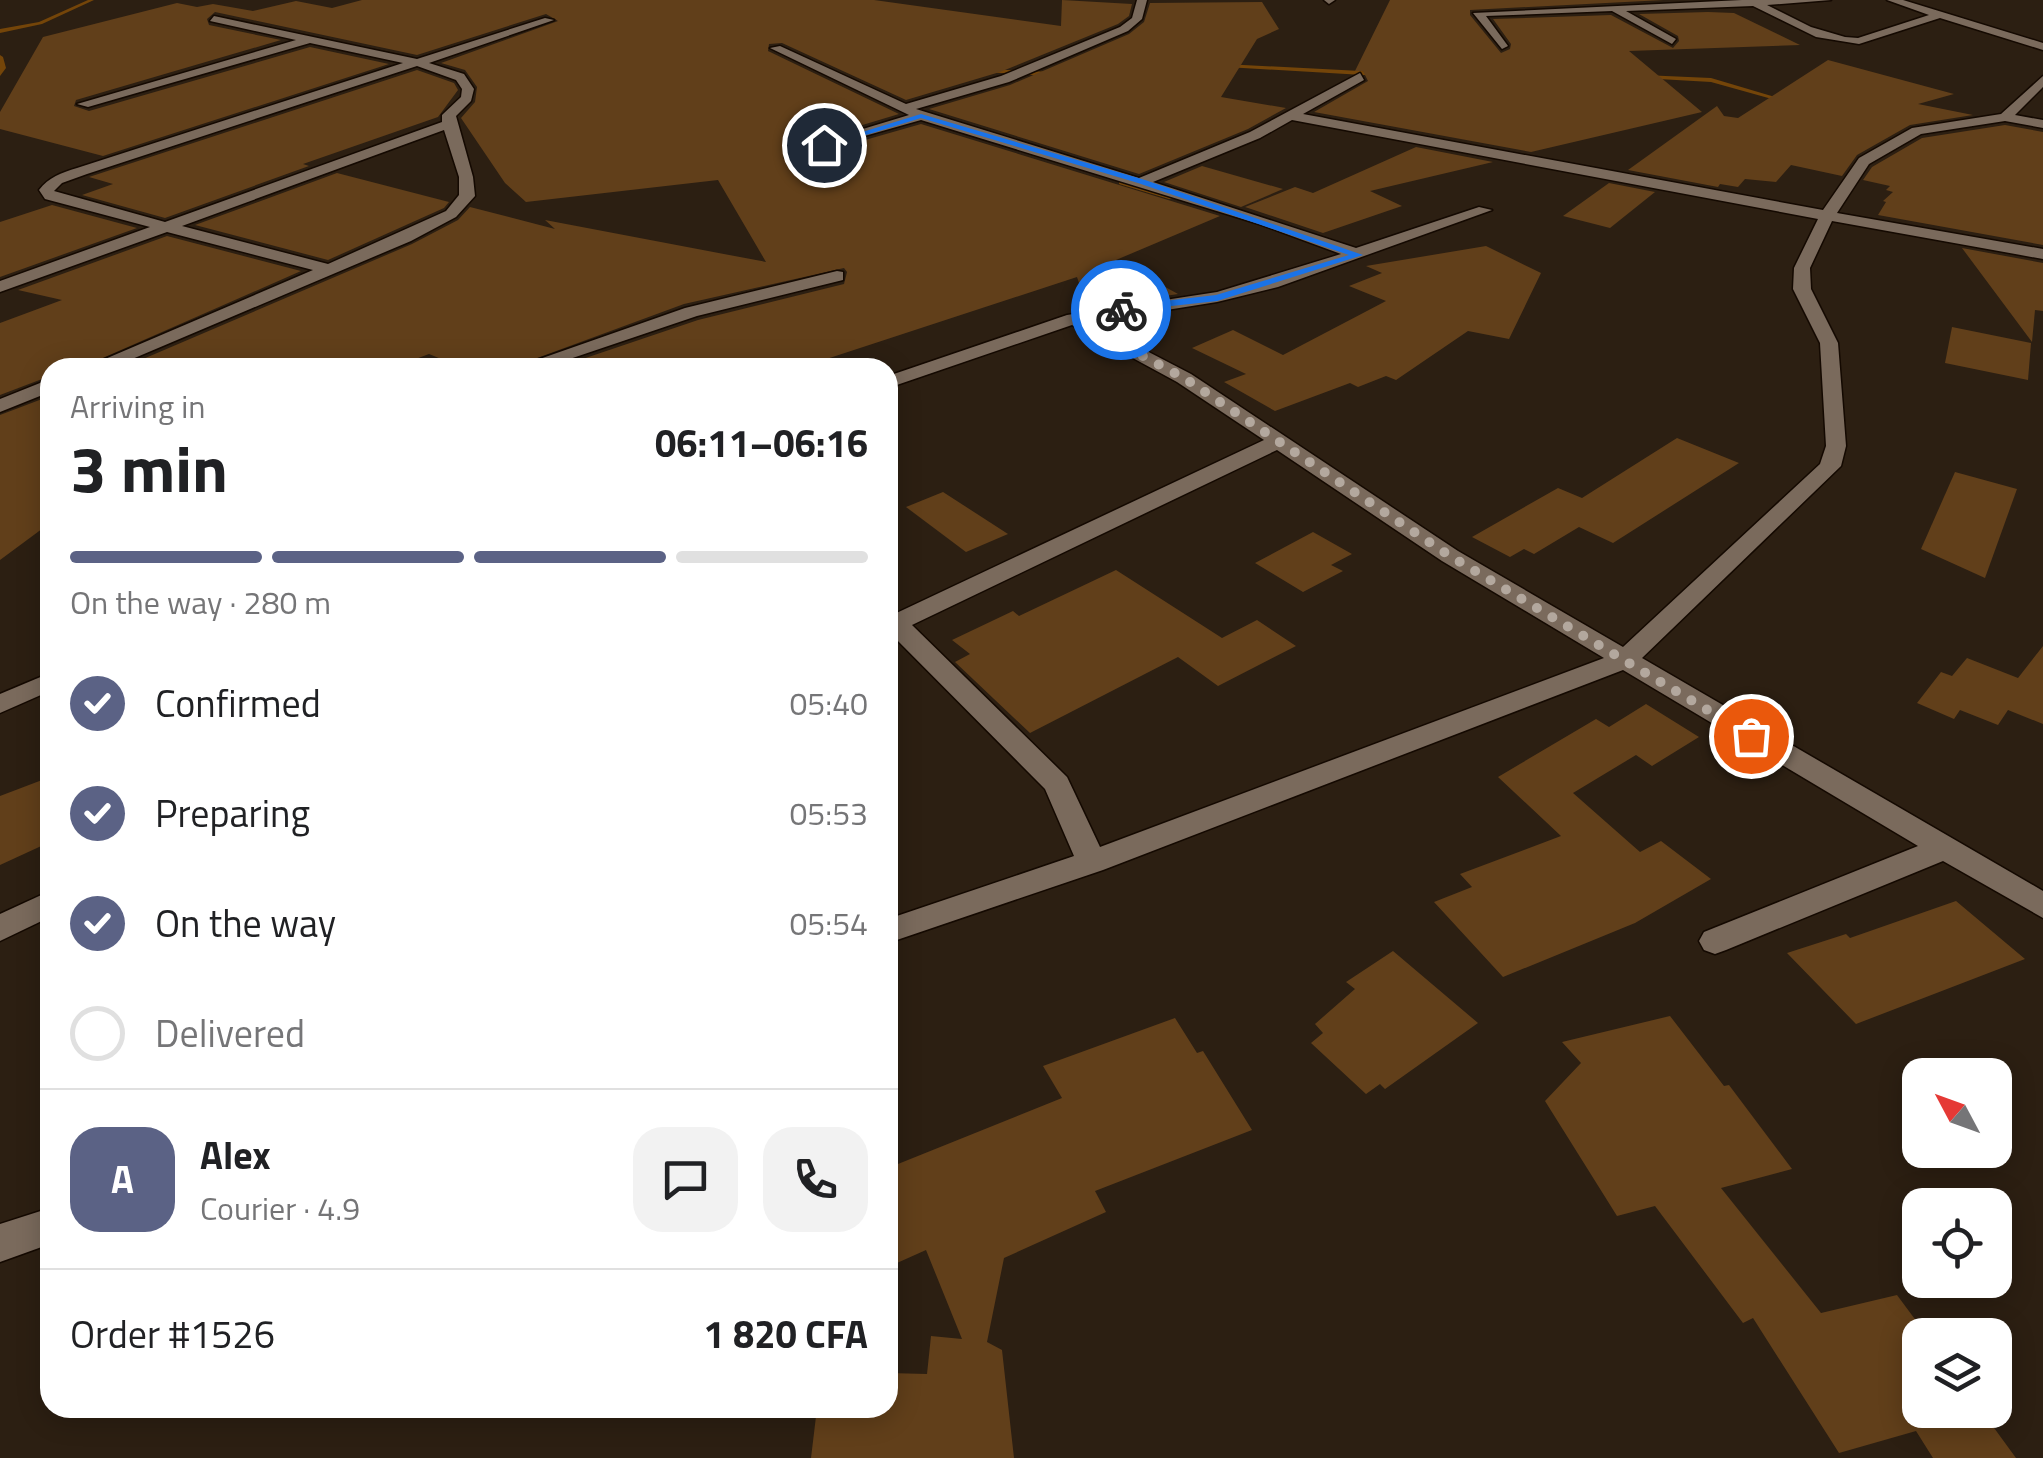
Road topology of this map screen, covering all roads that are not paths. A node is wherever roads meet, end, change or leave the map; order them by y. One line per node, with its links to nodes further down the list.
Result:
1 (1142, 0): 18 (street)
2 (1826, 0): 4 (street)
3 (1892, 0): 6 (street)
4 (1752, 2): 5 (street); 6 (street)
5 (1614, 9): 10 (street); 11 (street)
6 (1940, 15): 12 (street)
7 (214, 19): 9 (street)
8 (549, 20): 14 (street)
9 (310, 39): 14 (street); 17 (street)
10 (1672, 41)
11 (1502, 46)
12 (2043, 47)
13 (776, 48): 18 (street)
14 (419, 63): 22 (street); 28 (street)
15 (1360, 76): 20 (street)
16 (2043, 80): 21 (street)
17 (83, 104)
18 (902, 109): 19 (street)
19 (921, 116): 24 (street); 25 (street)
20 (1293, 116): 25 (street); 27 (street)
21 (2004, 116): 23 (street); 27 (street)
22 (449, 124): 28 (street); 31 (street)
23 (2043, 124)
24 (792, 154)
25 (1142, 182): 30 (street)
26 (1484, 210): 30 (street)
27 (1827, 216): 29 (street); 43 (street)
28 (169, 227): 31 (street); 33 (street)
29 (2043, 254)
30 (1358, 255): 34 (street)
31 (330, 270): 35 (street)
32 (836, 276): 36 (street)
33 (0, 287)
34 (1074, 319): 37 (street); 40 (street)
35 (116, 358)
36 (552, 358)
37 (898, 379)
38 (40, 389): 39 (street)
39 (0, 406)
40 (1277, 442): 41 (street); 43 (street)
41 (898, 622)
42 (898, 632): 47 (street)
43 (1624, 660): 46 (street); 47 (street)
44 (40, 686): 45 (street)
45 (0, 704)
46 (1942, 849): 48 (street); 52 (street)
47 (1092, 862): 50 (street)
48 (2043, 906)
49 (40, 908): 51 (street)
50 (898, 928)
51 (0, 929)
52 (1716, 941)
53 (40, 1230): 54 (street)
54 (0, 1244)

